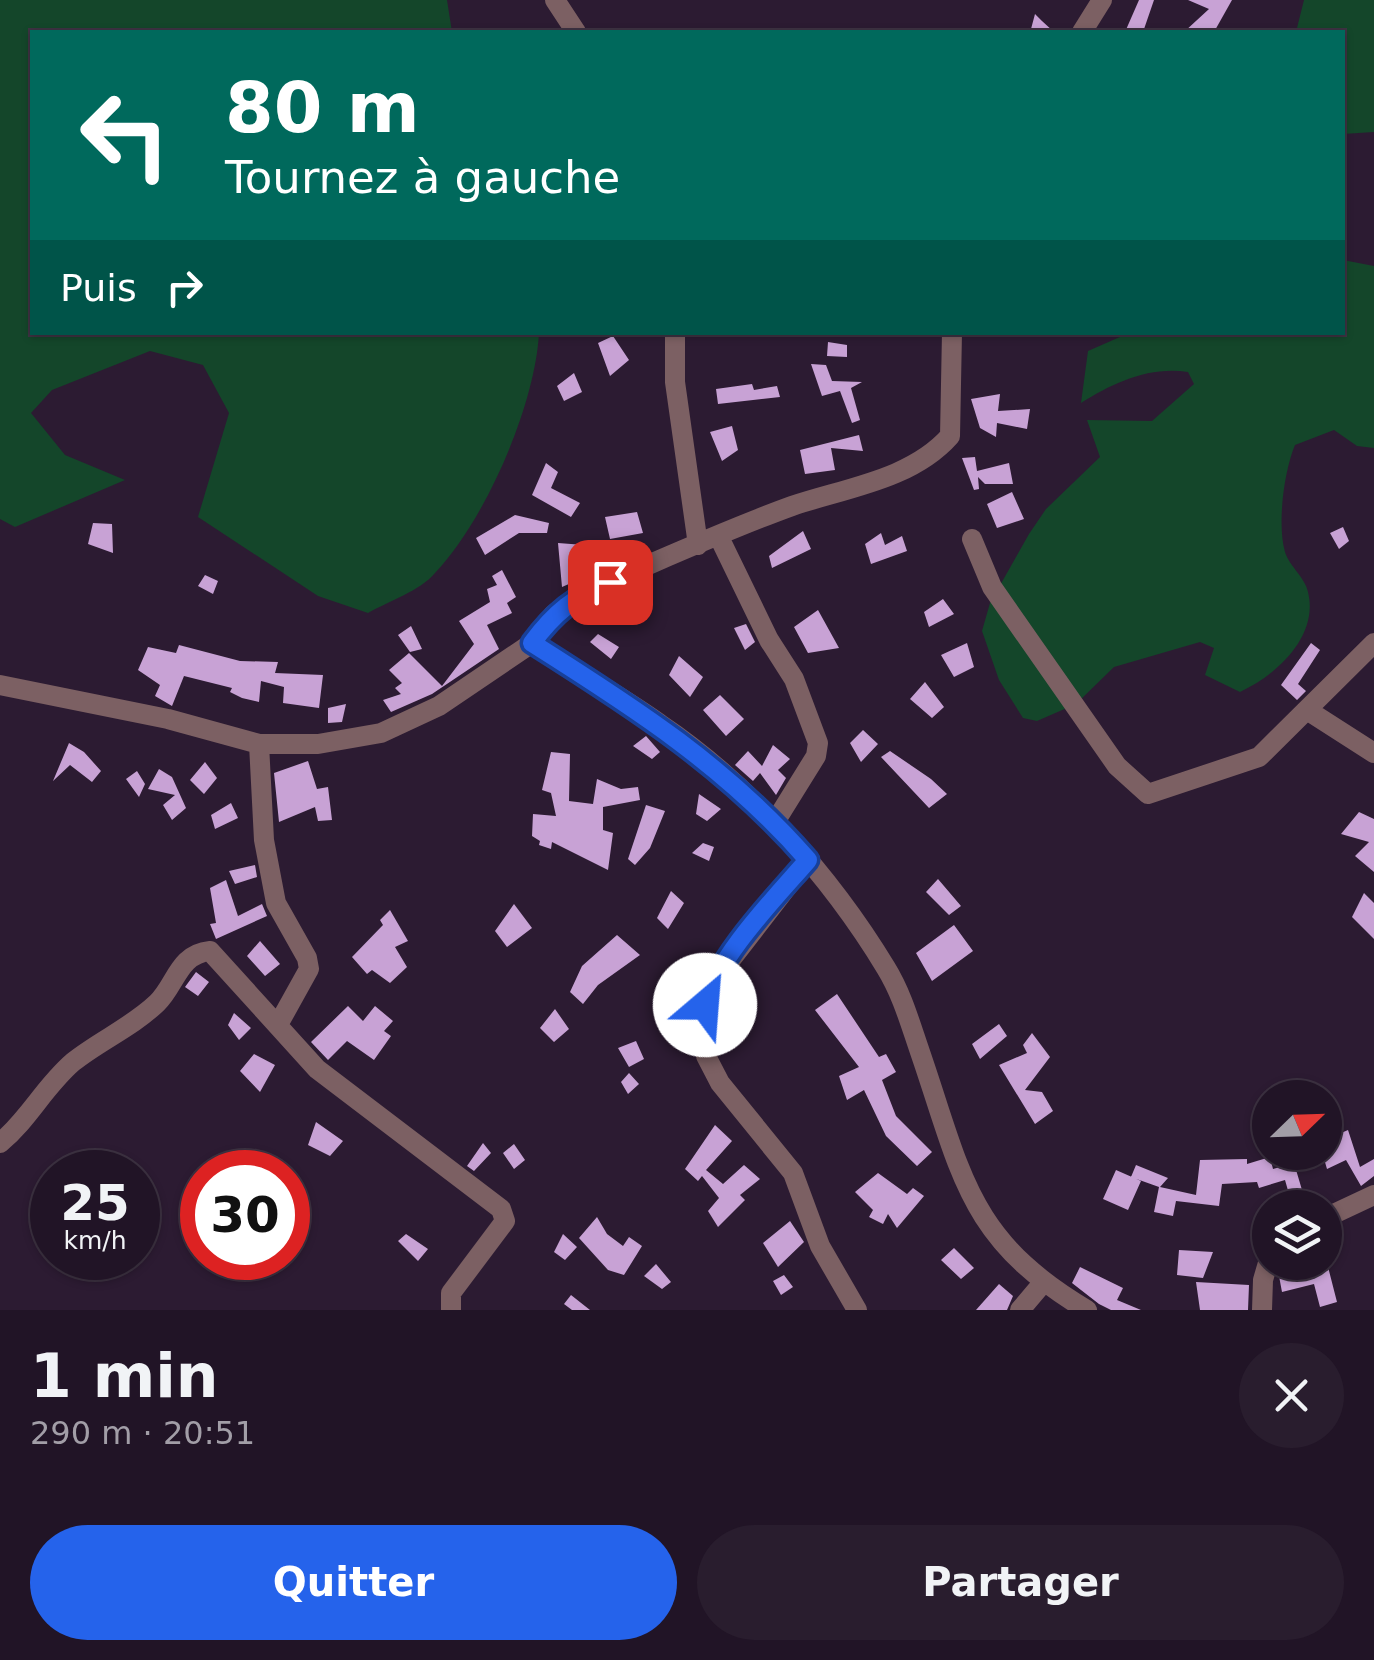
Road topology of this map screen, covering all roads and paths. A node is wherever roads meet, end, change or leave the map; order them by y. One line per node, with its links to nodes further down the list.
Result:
1 (554, 0): 3 (street)
2 (1102, 0): 4 (street)
3 (575, 30)
4 (1083, 30)
5 (675, 335): 9 (street)
6 (952, 335): 7 (street)
7 (719, 537): 9 (street); 16 (street)
8 (972, 539): 13 (street)
9 (698, 545): 11 (street)
10 (1374, 642): 13 (street)
11 (532, 643): 14 (street); 16 (street)
12 (0, 684): 14 (street)
13 (1306, 710): 15 (street)
14 (258, 744): 18 (street)
15 (1374, 753)
16 (775, 822): 17 (street)
17 (808, 860): 23 (street); 25 (street)
18 (279, 1023): 19 (street); 24 (street)
19 (0, 1143)
20 (1374, 1195): 21 (street)
21 (1342, 1210)
22 (1266, 1280): 28 (street)
23 (1042, 1284): 26 (street); 27 (street)
24 (451, 1310)
25 (857, 1310)
26 (1020, 1310)
27 (1086, 1310)
28 (1262, 1310)

